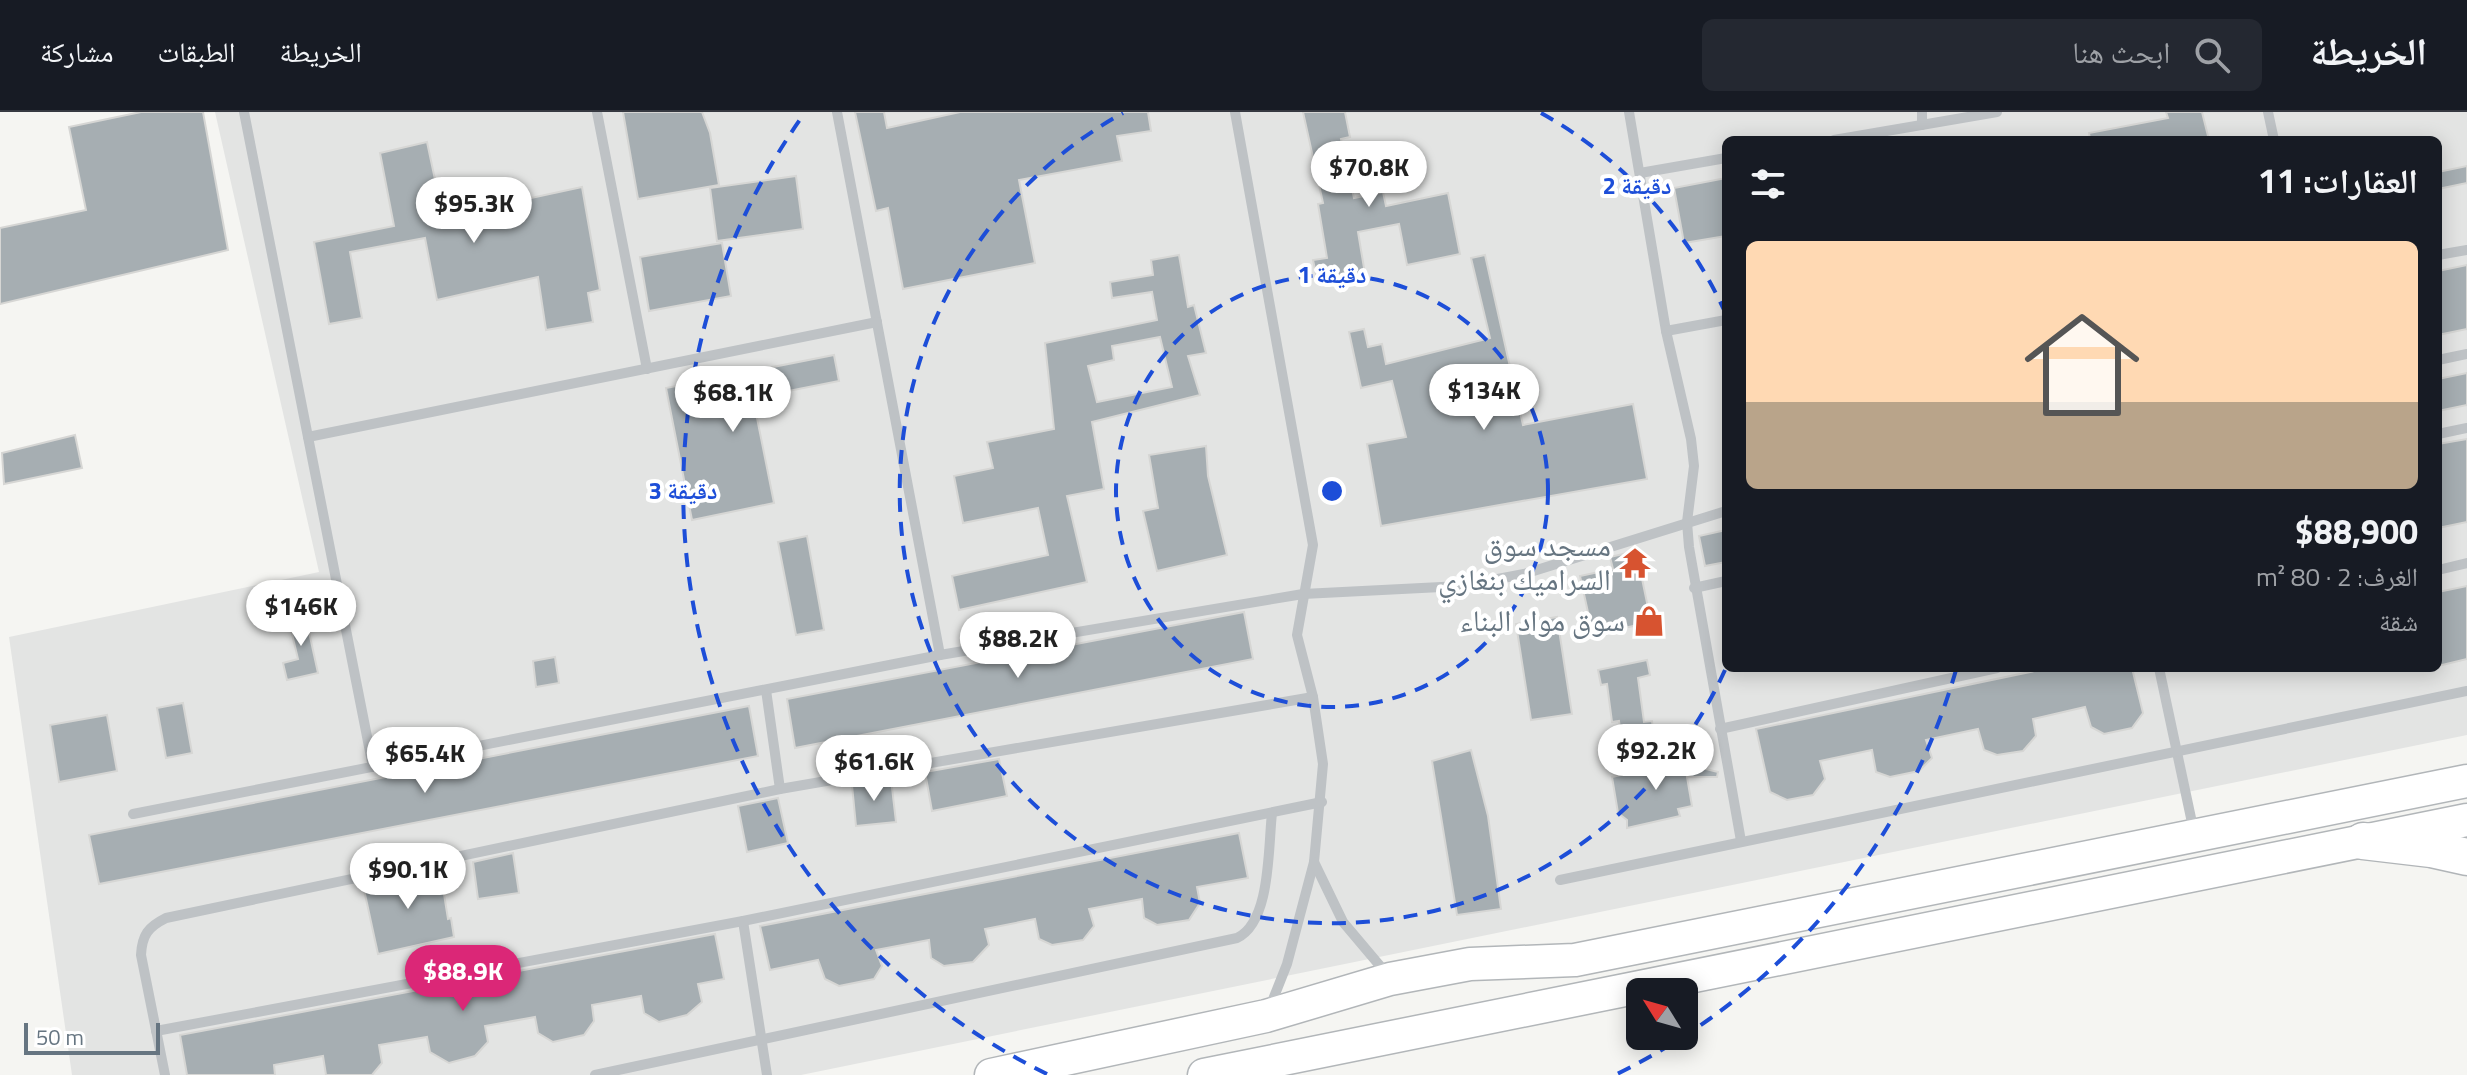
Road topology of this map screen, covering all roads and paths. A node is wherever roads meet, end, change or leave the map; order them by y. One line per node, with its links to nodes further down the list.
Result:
1 (244, 112): 24 (lane)
2 (597, 112): 21 (lane)
3 (837, 112): 17 (lane)
4 (1235, 112): 31 (lane)
5 (1629, 112): 13 (lane)
6 (1922, 112): 9 (lane)
7 (1997, 112): 9 (lane)
8 (2268, 112): 11 (lane)
9 (1922, 125): 10 (lane)
10 (1857, 136)
11 (2273, 136)
12 (1722, 159): 13 (lane)
13 (1640, 173): 18 (lane)
14 (2467, 250): 15 (lane)
15 (2442, 254)
16 (1722, 321): 18 (lane)
17 (877, 322): 21 (lane); 32 (lane)
18 (1666, 331): 26 (lane)
19 (2467, 354): 20 (lane)
20 (2442, 359)
21 (647, 369): 24 (lane)
22 (2467, 428): 23 (lane)
23 (2442, 433)
24 (308, 437): 40 (lane)
25 (1722, 512): 26 (lane)
26 (1687, 522): 30 (lane); 31 (lane)
27 (2467, 563): 28 (lane)
28 (2442, 569)
29 (1722, 582): 30 (lane)
30 (1694, 588): 38 (lane)
31 (1303, 594): 32 (lane); 37 (lane)
32 (940, 655): 35 (lane)
33 (1979, 672): 38 (lane)
34 (2160, 672): 39 (lane)
35 (766, 690): 40 (lane); 42 (lane)
36 (2467, 691): 39 (lane)
37 (1313, 697): 42 (lane); 43 (lane)
38 (1720, 729): 48 (lane)
39 (2176, 753): 47 (lane); 48 (lane)
40 (373, 767): 45 (lane)
41 (2467, 781): 47 (main road)
42 (780, 789): 56 (lane)
43 (1322, 802): 44 (lane); 51 (lane)
44 (1272, 813): 53 (lane); 57 (lane)
45 (133, 814)
46 (2467, 820): 49 (main road)
47 (2194, 834): 54 (main road)
48 (1741, 841): 52 (lane)
49 (2363, 841): 50 (highway); 62 (main road)
50 (2467, 857)
51 (1314, 862): 54 (lane); 55 (lane)
52 (1560, 880)
53 (743, 921): 56 (lane); 57 (lane)
54 (1390, 979): 55 (main road)
55 (1266, 1016): 61 (main road)
56 (156, 1031): 58 (lane)
57 (760, 1041): 59 (lane); 60 (lane)
58 (165, 1075)
59 (595, 1075)
60 (767, 1075)
61 (991, 1075)
62 (1204, 1075)

